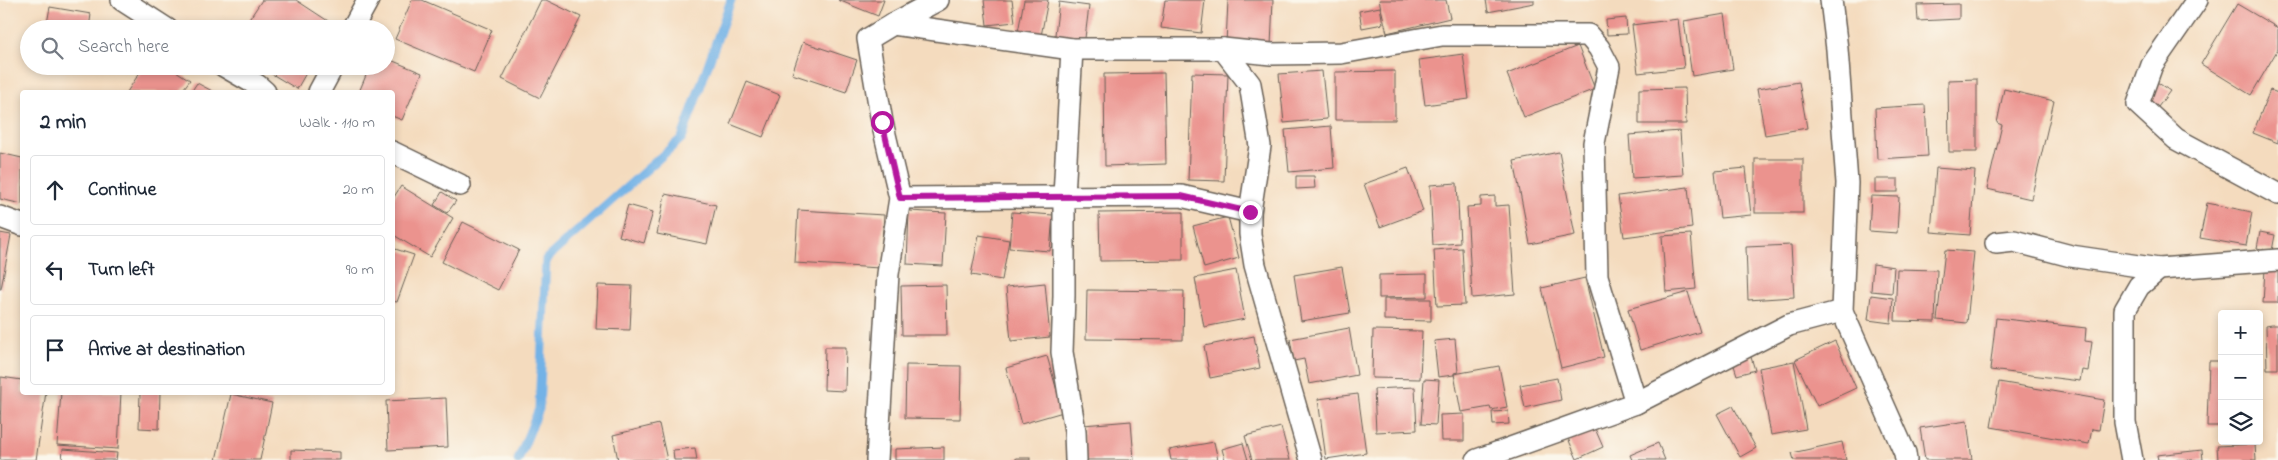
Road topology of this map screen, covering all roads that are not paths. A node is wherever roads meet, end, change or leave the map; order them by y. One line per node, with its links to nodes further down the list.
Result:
1 (122, 0): 6 (street)
2 (368, 0): 7 (street)
3 (938, 0): 8 (street)
4 (1831, 0): 28 (street)
5 (2197, 0): 19 (street)
6 (153, 20)
7 (357, 20)
8 (893, 24): 9 (street); 21 (street)
9 (1072, 49): 10 (street); 20 (street)
10 (1224, 49): 11 (street); 14 (street)
11 (1271, 54): 14 (street); 29 (street)
12 (240, 75): 15 (street)
13 (328, 75): 16 (street)
14 (1250, 84): 22 (street)
15 (263, 90)
16 (320, 90)
17 (395, 153): 18 (street)
18 (460, 185)
19 (2278, 194)
20 (1064, 196): 21 (street); 22 (street); 32 (street)
21 (900, 198): 31 (street)
22 (1250, 212): 33 (street)
23 (0, 217): 24 (street)
24 (20, 223)
25 (1996, 243): 27 (street)
26 (2278, 260): 27 (street)
27 (2159, 269): 30 (street)
28 (1842, 311): 29 (street); 35 (street)
29 (1636, 403): 34 (street)
30 (2127, 457)
31 (877, 460)
32 (1076, 460)
33 (1311, 460)
34 (1477, 460)
35 (1906, 460)

